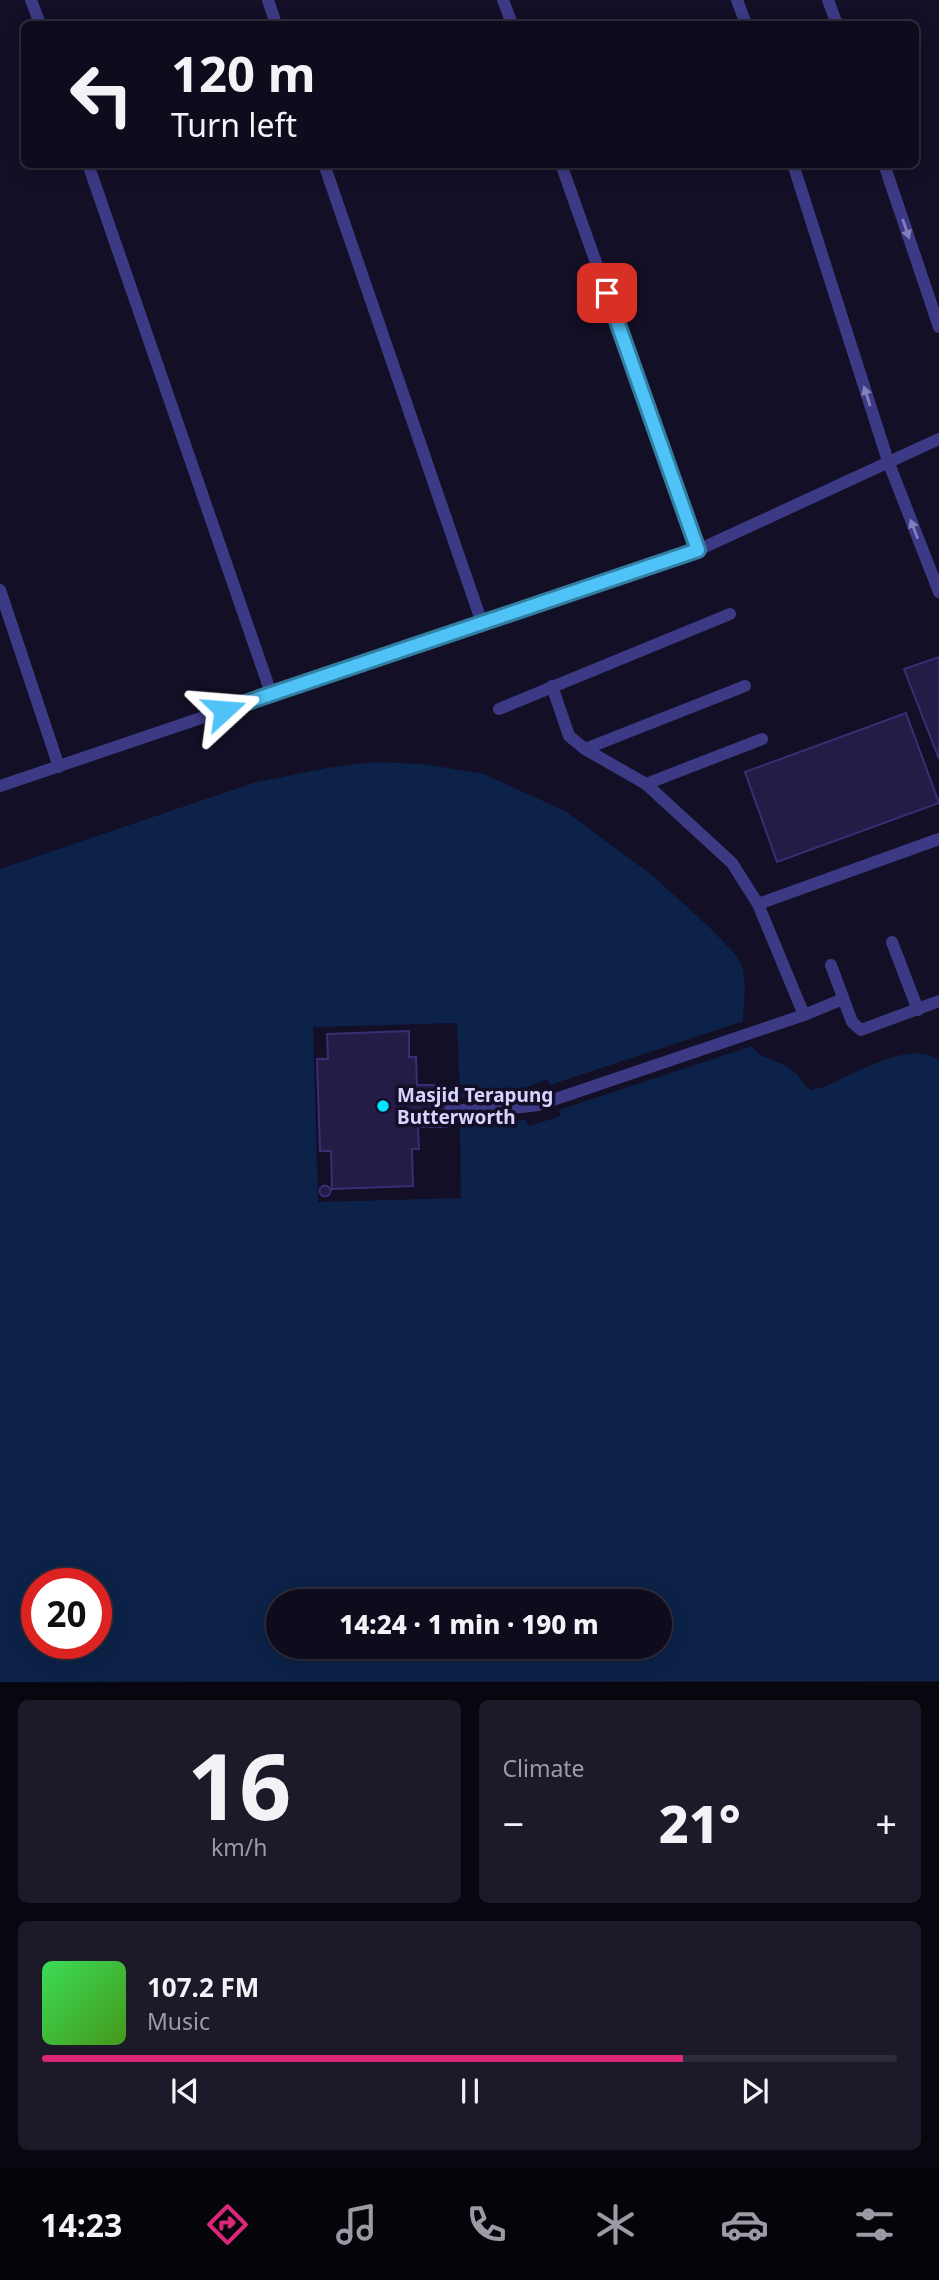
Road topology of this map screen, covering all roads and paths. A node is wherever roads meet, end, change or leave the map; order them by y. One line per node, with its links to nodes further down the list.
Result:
1 (31, 0): 6 (lane)
2 (268, 0): 7 (lane)
3 (503, 0): 8 (lane)
4 (737, 0): 9 (lane)
5 (828, 0): 10 (lane)
6 (39, 21)
7 (275, 21)
8 (511, 21)
9 (745, 21)
10 (836, 21)
11 (89, 168): 26 (lane)
12 (325, 168): 23 (lane)
13 (562, 168): 19 (lane)
14 (794, 168): 18 (lane, one-way to 14)
15 (885, 168): 16 (lane, one-way to 16)
16 (939, 327)
17 (939, 439): 18 (lane)
18 (888, 461): 19 (lane); 21 (lane, one-way to 18)
19 (698, 550): 23 (lane)
20 (0, 590): 30 (lane)
21 (939, 592)
22 (730, 614): 24 (lane)
23 (482, 623): 26 (lane)
24 (552, 686): 27 (lane); 29 (lane)
25 (745, 687): 29 (lane)
26 (271, 693): 30 (lane)
27 (499, 709)
28 (762, 739): 31 (lane)
29 (585, 749): 31 (lane)
30 (59, 767): 32 (lane)
31 (646, 784): 34 (lane)
32 (0, 786)
33 (939, 838): 34 (lane)
34 (758, 904): 40 (lane)
35 (892, 943): 39 (lane)
36 (831, 965): 37 (lane)
37 (843, 999): 39 (lane); 40 (lane)
38 (939, 1001): 39 (lane)
39 (918, 1010)
40 (804, 1015): 41 (lane)
41 (450, 1110)

